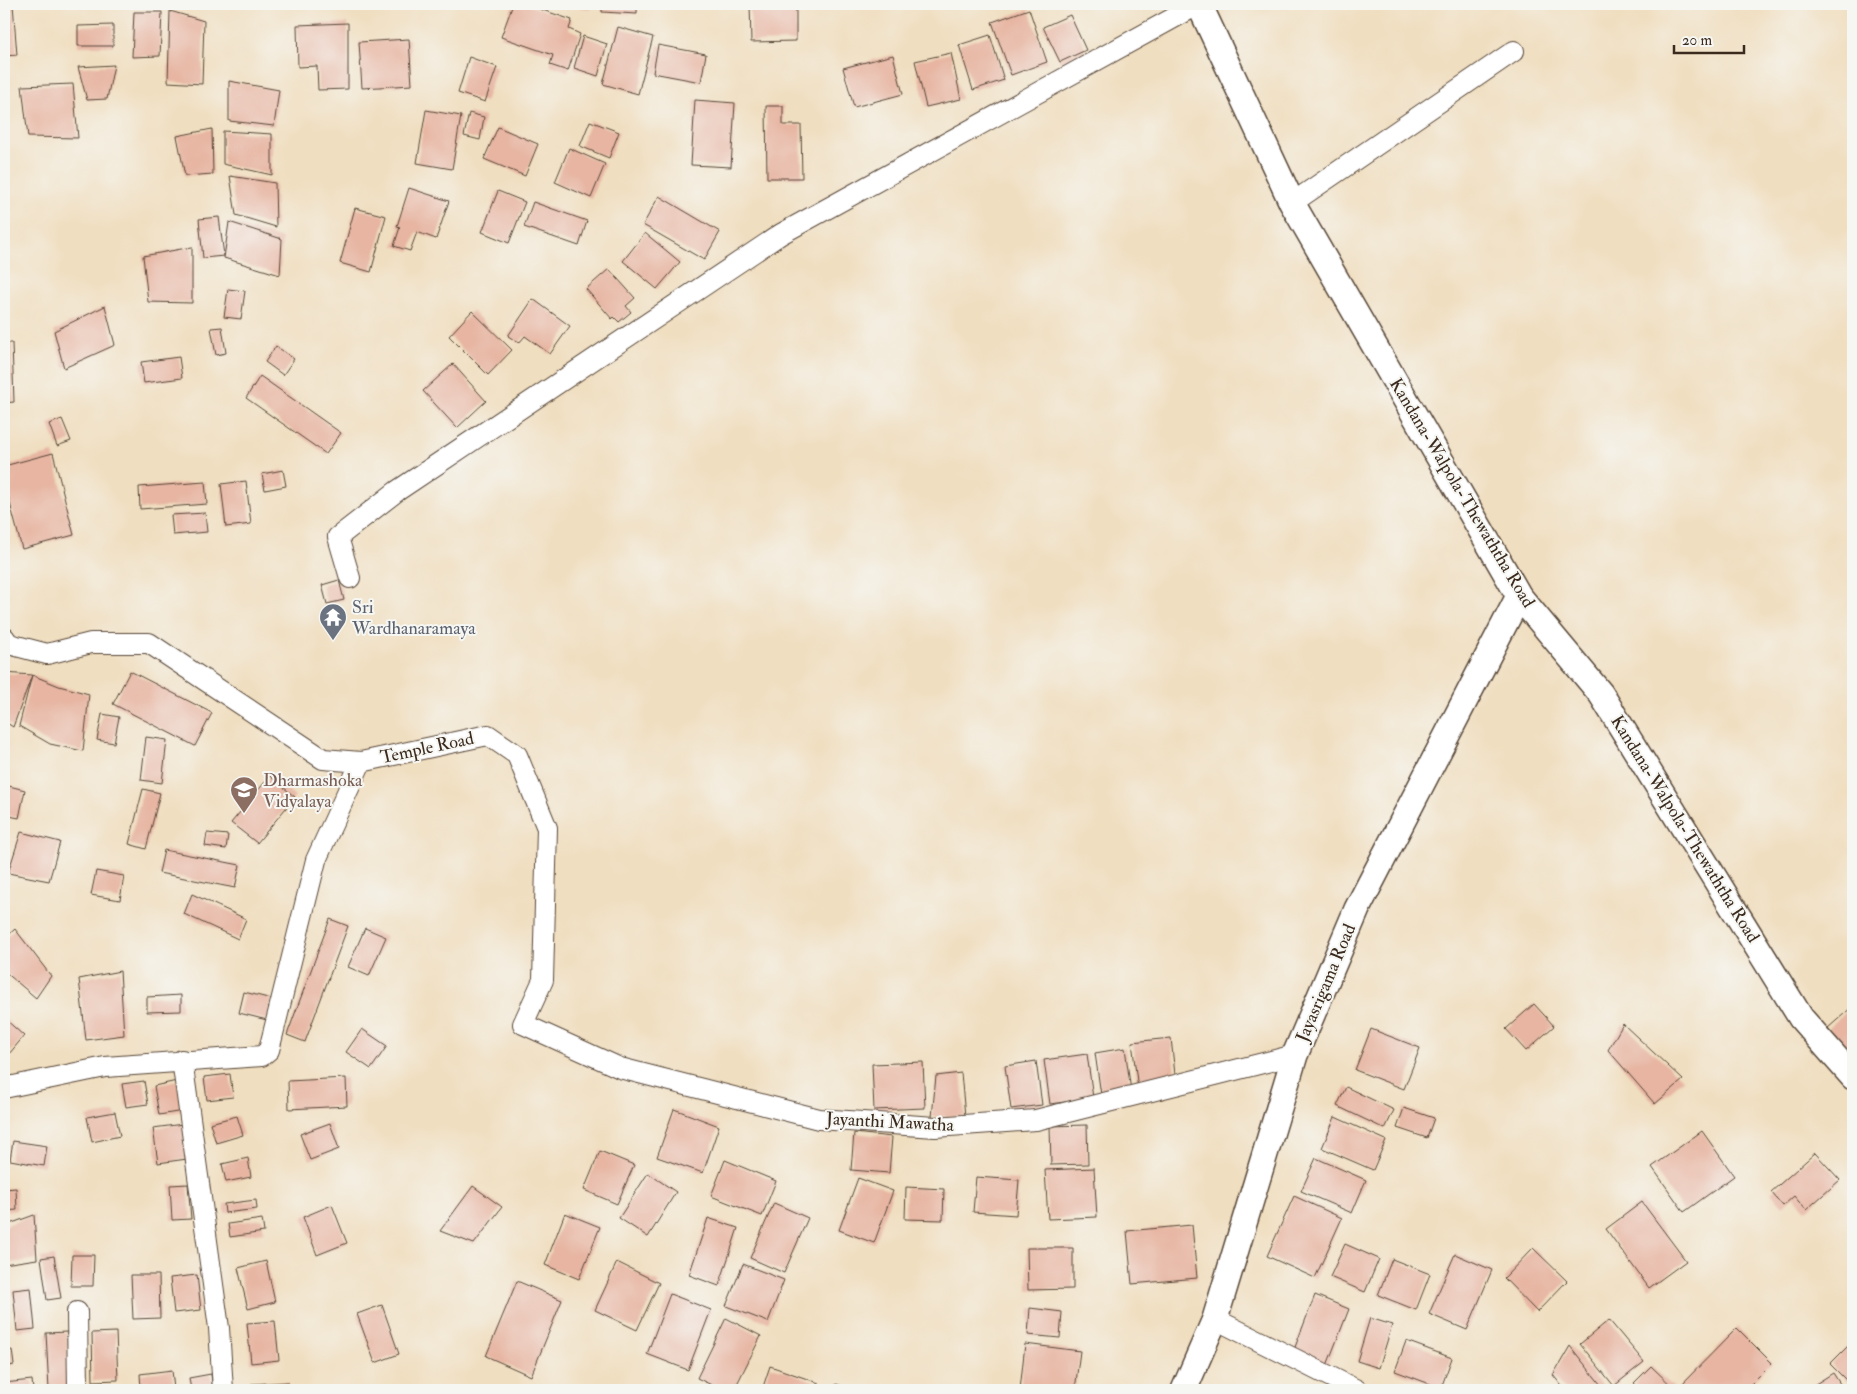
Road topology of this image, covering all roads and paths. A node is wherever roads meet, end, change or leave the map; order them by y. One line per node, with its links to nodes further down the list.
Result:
1 (1199, 4): 3 (street, Kandana-Walpola-Thewaththa Road); 4 (street)
2 (1514, 51): 3 (street)
3 (1292, 203): 5 (street, Kandana-Walpola-Thewaththa Road)
4 (350, 578)
5 (1519, 596): 9 (street, Jayasrigama Road); 11 (street, Kandana-Walpola-Thewaththa Road)
6 (4, 637): 7 (street, Temple Road)
7 (361, 762): 8 (street, Temple Road); 10 (street)
8 (523, 1024): 9 (street, Jayanthi Mawatha)
9 (1295, 1055): 14 (street, Jayasrigama Road)
10 (182, 1060): 12 (street); 16 (street)
11 (1853, 1077)
12 (4, 1088)
13 (77, 1312): 15 (street)
14 (1215, 1319): 17 (street, Jayasrigama Road); 18 (street)
15 (78, 1390)
16 (223, 1390)
17 (1184, 1390)
18 (1357, 1390)

